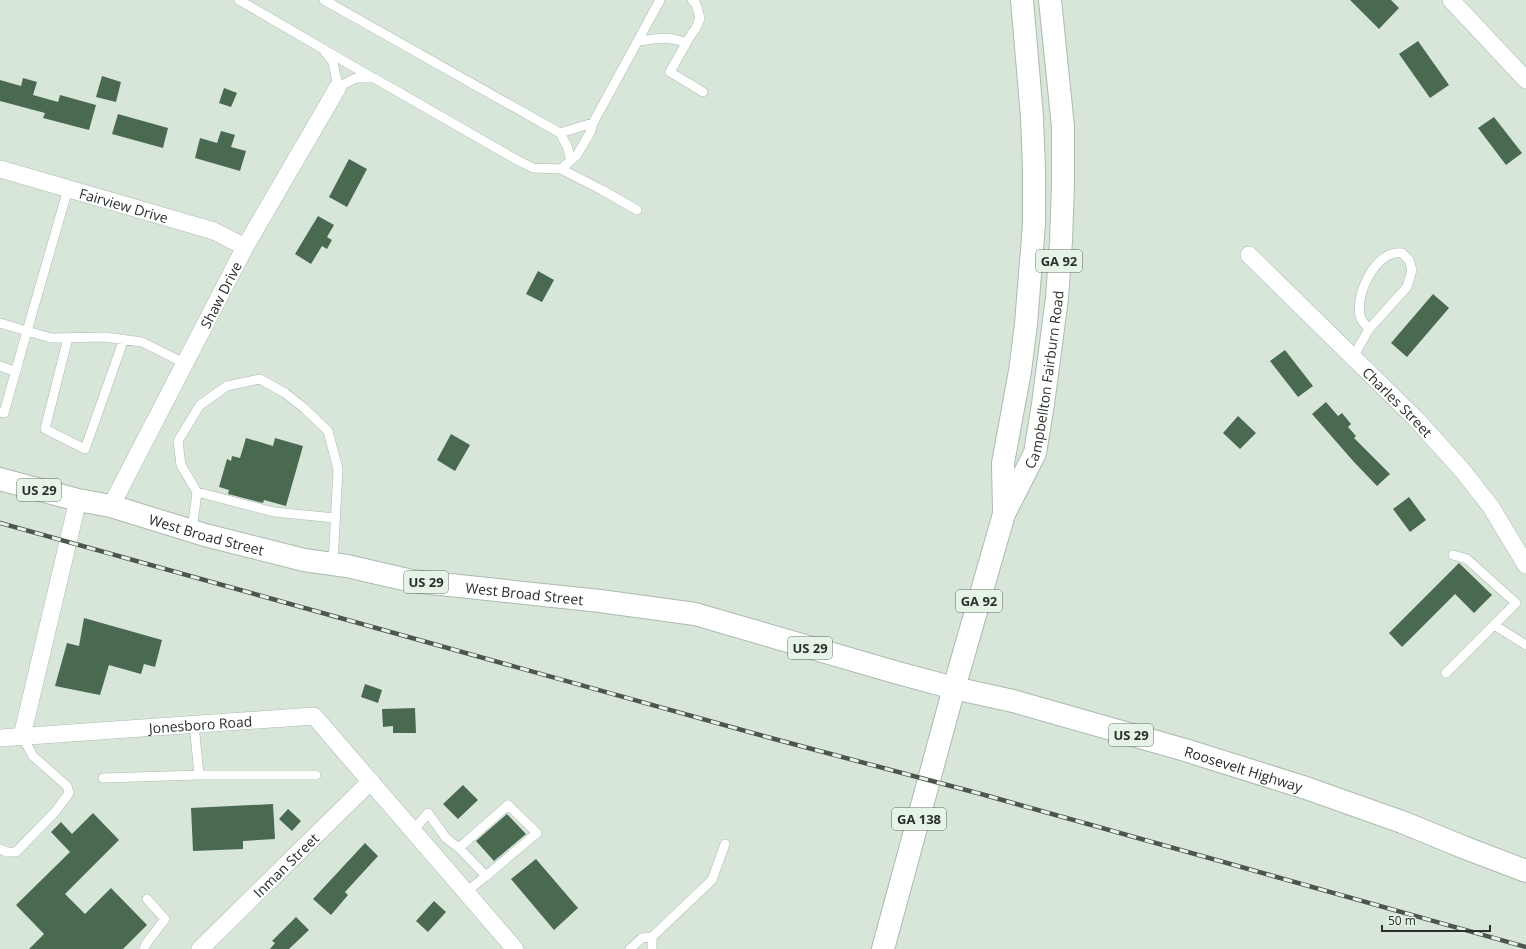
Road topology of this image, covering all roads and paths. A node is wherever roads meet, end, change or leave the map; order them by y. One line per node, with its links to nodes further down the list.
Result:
1 (239, 0): 10 (lane)
2 (324, 0): 16 (lane)
3 (660, 0): 8 (lane)
4 (692, 0): 9 (lane)
5 (1022, 0): 38 (main road, Campbellton Fairburn Road / GA 92)
6 (1050, 0): 38 (main road, Campbellton Fairburn Road / GA 92)
7 (1451, 0): 12 (street)
8 (638, 41): 9 (lane); 15 (lane)
9 (686, 43): 14 (lane)
10 (322, 48): 11 (lane); 13 (lane)
11 (374, 78): 13 (lane); 19 (lane)
12 (1526, 80)
13 (338, 87): 22 (street, Shaw Drive)
14 (703, 92)
15 (593, 123): 16 (lane); 17 (lane)
16 (560, 133): 17 (lane)
17 (571, 160): 19 (lane)
18 (0, 169): 20 (street, Fairview Drive)
19 (561, 169): 21 (lane)
20 (68, 189): 22 (street, Fairview Drive); 26 (lane)
21 (637, 210)
22 (245, 247): 30 (street, Shaw Drive)
23 (1249, 255): 29 (street, Charles Street)
24 (0, 323): 26 (lane)
25 (1369, 329): 25 (lane); 29 (lane)
26 (27, 331): 27 (lane); 32 (lane)
27 (68, 338): 28 (lane); 28 (lane)
28 (124, 339): 30 (lane)
29 (1353, 357): 43 (street, Charles Street)
30 (184, 363): 37 (street, Shaw Drive)
31 (0, 366): 32 (lane)
32 (16, 372): 33 (lane)
33 (0, 412)
34 (0, 479): 36 (main road, West Broad Street / US 29)
35 (197, 492): 39 (lane); 39 (lane); 40 (lane)
36 (78, 500): 37 (main road, West Broad Street / US 29); 49 (street)
37 (111, 506): 40 (main road, West Broad Street / US 29)
38 (1004, 514): 47 (main road, Campbellton Fairburn Road / GA 92)
39 (335, 518): 42 (lane)
40 (192, 531): 42 (main road, West Broad Street / US 29)
41 (1453, 555): 44 (lane)
42 (333, 565): 47 (main road, West Broad Street / US 29)
43 (1526, 565)
44 (1494, 625): 45 (lane); 46 (lane)
45 (1526, 645)
46 (1446, 673)
47 (954, 688): 59 (main road, Roosevelt Highway / US 29); 69 (main road, GA 138)
48 (194, 724): 49 (street, Jonesboro Road); 51 (lane); 54 (street, Jonesboro Road)
49 (22, 736): 50 (street, Jonesboro Road); 58 (lane)
50 (0, 738)
51 (199, 775): 52 (lane); 53 (lane)
52 (316, 776)
53 (103, 778)
54 (371, 781): 55 (street, Jonesboro Road); 65 (street, Inman Street)
55 (413, 831): 57 (lane); 61 (street, Jonesboro Road)
56 (724, 844): 63 (lane)
57 (459, 848): 60 (lane); 60 (lane)
58 (0, 849)
59 (1526, 871)
60 (486, 876): 61 (lane)
61 (466, 892): 66 (street, Jonesboro Road)
62 (147, 899): 64 (lane)
63 (652, 937): 67 (lane); 68 (lane)
64 (144, 949)
65 (200, 949)
66 (515, 949)
67 (630, 949)
68 (652, 949)
69 (883, 949)

